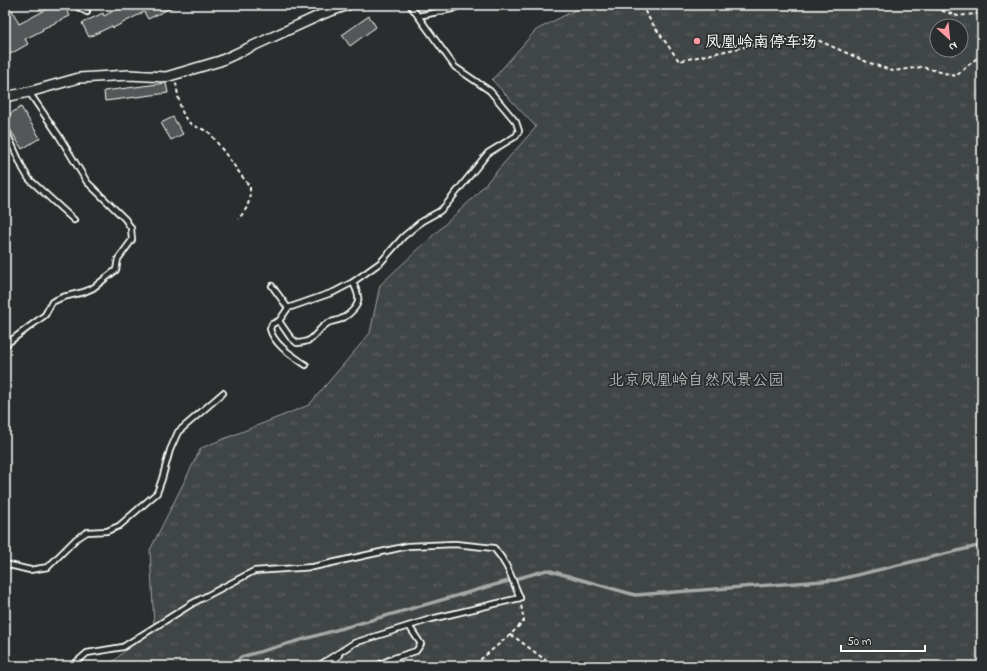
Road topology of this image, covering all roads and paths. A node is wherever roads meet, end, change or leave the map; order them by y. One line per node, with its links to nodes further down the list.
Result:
1 (74, 5): 8 (lane)
2 (332, 5): 9 (street)
3 (348, 5): 9 (street)
4 (410, 5): 11 (lane)
5 (461, 5): 11 (lane)
6 (641, 5): 12 (path)
7 (901, 5): 10 (path)
8 (87, 12)
9 (325, 13): 13 (street)
10 (982, 13)
11 (418, 16): 19 (lane)
12 (982, 56)
13 (174, 75): 14 (street); 17 (path)
14 (29, 92): 15 (street); 23 (lane)
15 (5, 97)
16 (5, 129): 18 (lane)
17 (238, 219)
18 (74, 220)
19 (352, 282): 21 (lane); 22 (lane)
20 (272, 286): 21 (lane)
21 (288, 308): 22 (lane)
22 (279, 321): 24 (lane)
23 (5, 345)
24 (306, 366)
25 (223, 393): 26 (lane)
26 (5, 564)
27 (520, 598): 28 (lane); 29 (path); 31 (lane)
28 (409, 626): 30 (lane); 36 (lane)
29 (510, 635): 37 (path); 38 (path)
30 (344, 650): 34 (lane); 35 (lane)
31 (72, 666)
32 (250, 666): 33 (path)
33 (270, 666)
34 (318, 666)
35 (330, 666)
36 (376, 666)
37 (477, 666)
38 (558, 666)

